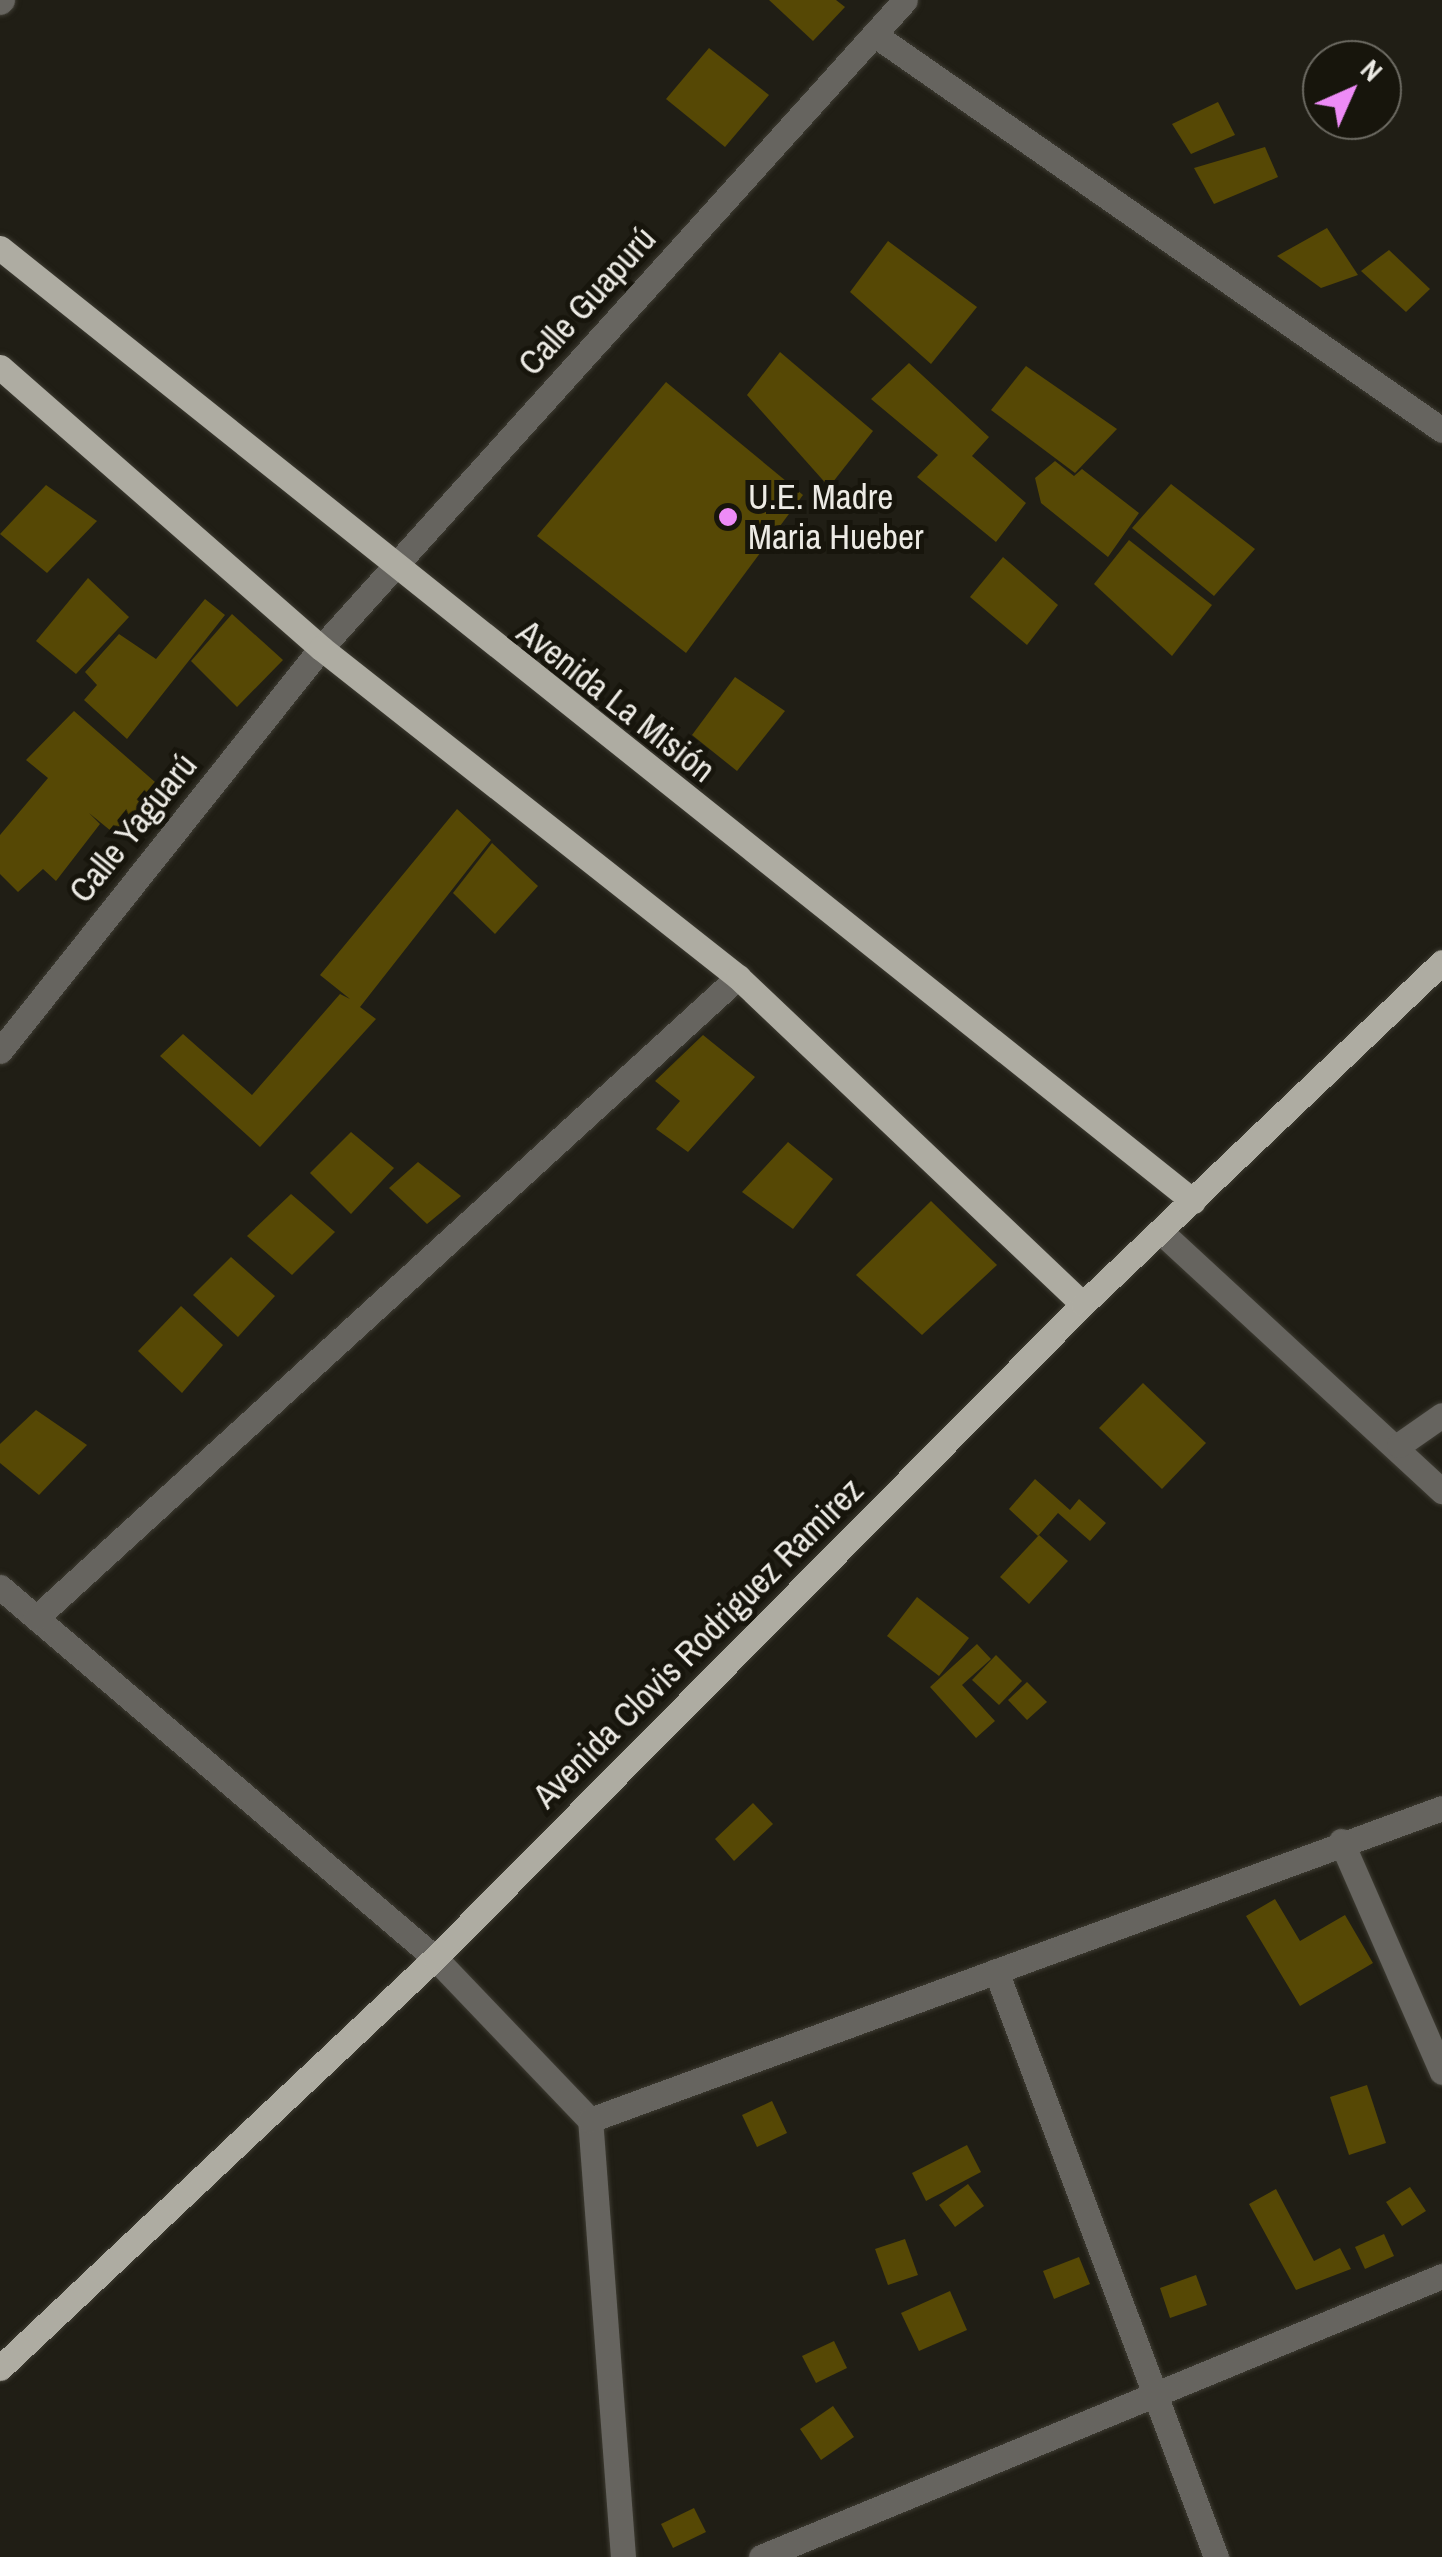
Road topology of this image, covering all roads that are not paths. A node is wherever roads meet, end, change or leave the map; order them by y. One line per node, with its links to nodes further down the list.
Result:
1 (904, 0): 2 (street, Calle Guapurú)
2 (874, 35): 5 (street); 6 (street, Calle Guapurú)
3 (0, 248): 6 (main road, Avenida La Misión)
4 (0, 367): 7 (main road)
5 (1442, 430)
6 (392, 568): 7 (street, Calle Guapurú); 11 (main road, Avenida La Misión)
7 (321, 648): 9 (main road); 10 (street, Calle Yaguarú)
8 (1442, 962): 11 (main road, Avenida Clovis Rodriguez Ramirez)
9 (738, 977): 13 (main road); 18 (street)
10 (0, 1051)
11 (1193, 1202): 12 (main road, Avenida Clovis Rodriguez Ramirez)
12 (1160, 1232): 13 (main road, Avenida Clovis Rodriguez Ramirez); 15 (street)
13 (1084, 1304): 21 (main road, Avenida Clovis Rodriguez Ramirez)
14 (1442, 1415): 15 (street)
15 (1400, 1445): 16 (street)
16 (1442, 1491)
17 (0, 1587): 18 (street)
18 (36, 1618): 21 (street)
19 (1442, 1808): 20 (street)
20 (1341, 1841): 22 (street); 23 (street)
21 (435, 1958): 24 (street); 26 (main road, Avenida Clovis Rodriguez Ramirez)
22 (996, 1971): 24 (street); 27 (street)
23 (1442, 2072)
24 (590, 2120): 28 (street)
25 (1442, 2276): 27 (street)
26 (0, 2368)
27 (1159, 2393): 29 (street); 30 (street)
28 (623, 2557)
29 (761, 2557)
30 (1216, 2557)

